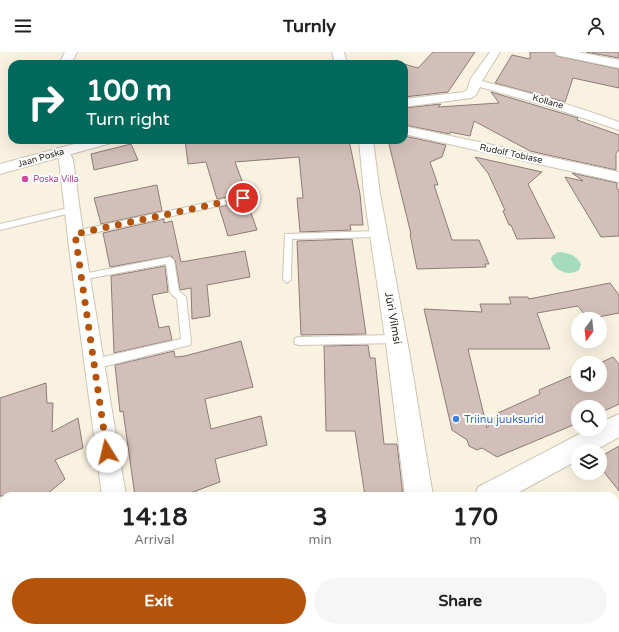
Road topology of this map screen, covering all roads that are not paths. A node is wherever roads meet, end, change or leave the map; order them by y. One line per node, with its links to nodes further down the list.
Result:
1 (494, 52): 4 (street)
2 (561, 52): 3 (street)
3 (619, 64)
4 (476, 83): 5 (street); 6 (street, Kollane)
5 (408, 103)
6 (619, 126)
7 (408, 131): 12 (street, Rudolf Tobiase)
8 (77, 144): 10 (street, Jaan Poska)
9 (366, 144): 17 (street, Jüri Vilmsi)
10 (62, 146): 11 (street, Jaan Poska); 14 (street)
11 (0, 169)
12 (619, 177)
13 (243, 198): 16 (lane)
14 (72, 210): 15 (lane); 16 (street)
15 (0, 227)
16 (75, 234): 18 (street)
17 (378, 234): 19 (lane); 20 (street, Jüri Vilmsi)
18 (81, 277): 22 (street); 22 (lane)
19 (287, 279)
20 (396, 339): 21 (lane); 25 (street, Jüri Vilmsi)
21 (299, 341)
22 (94, 364): 24 (street)
23 (619, 425): 26 (street)
24 (113, 492)
25 (418, 492)
26 (494, 492)

